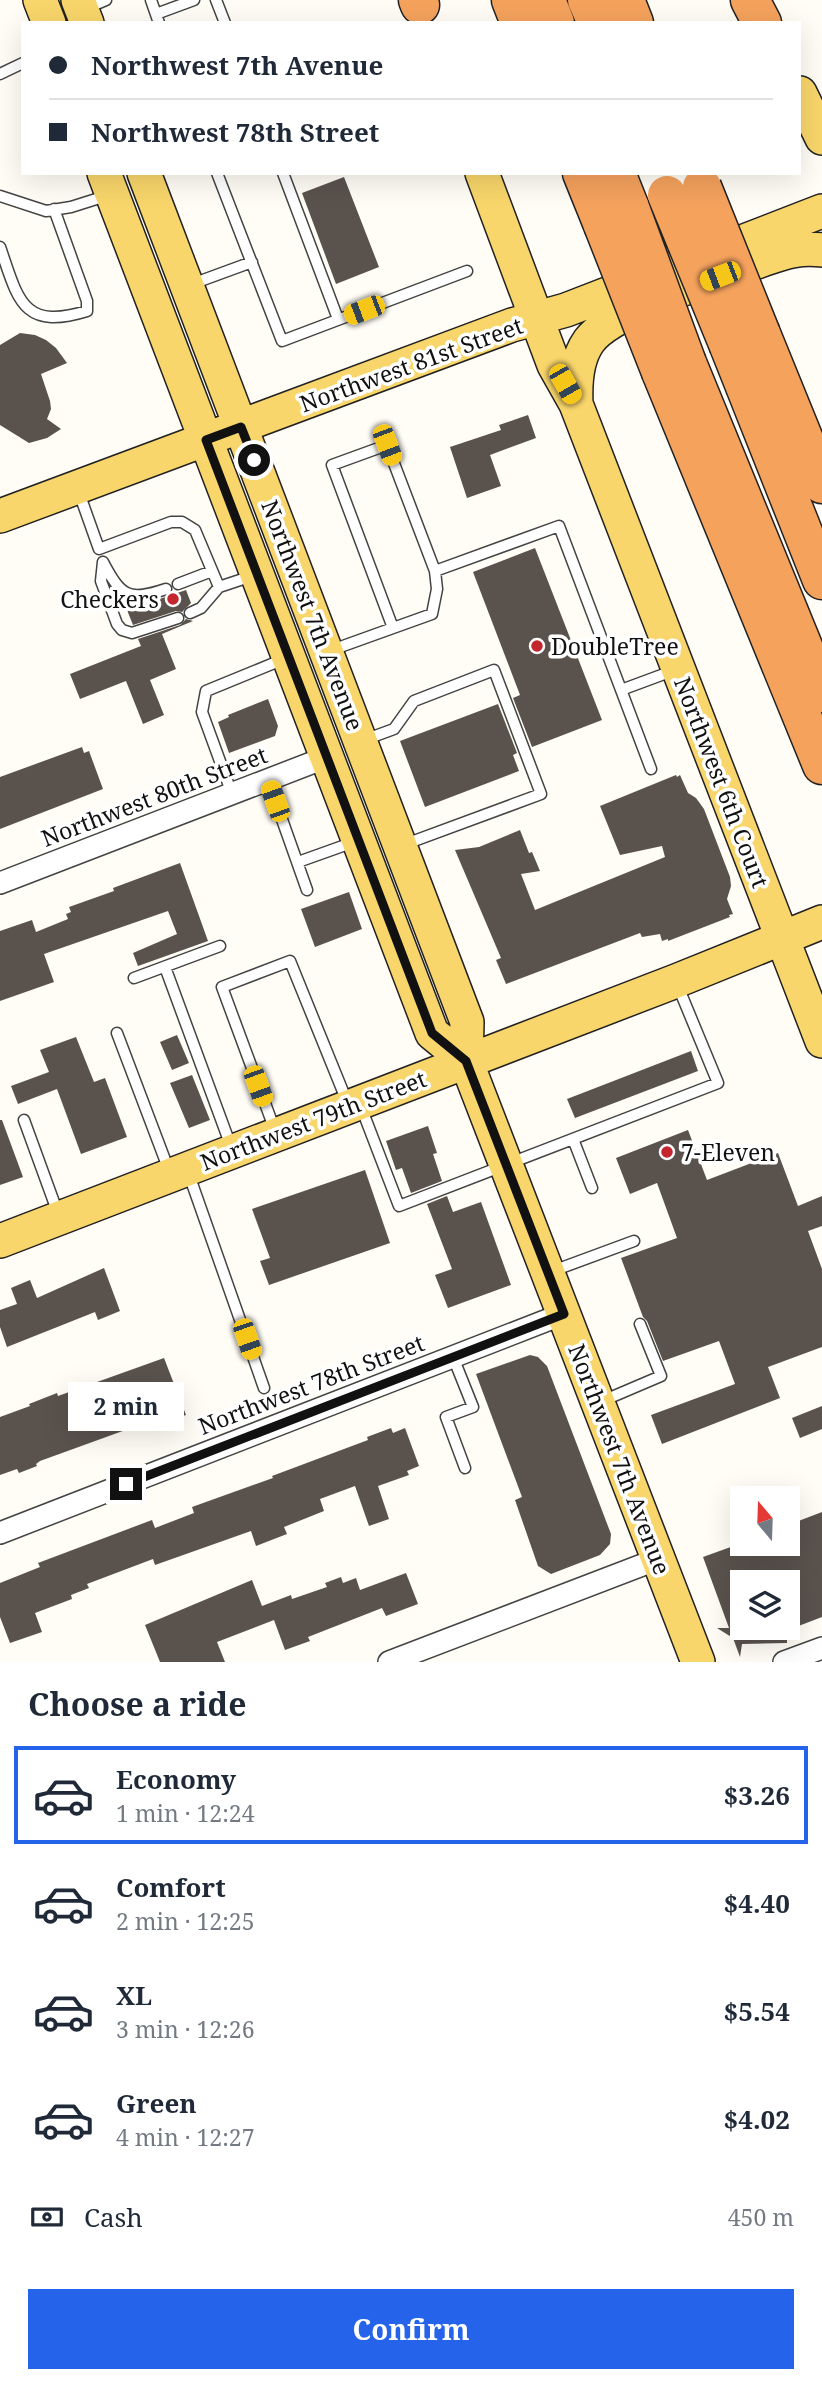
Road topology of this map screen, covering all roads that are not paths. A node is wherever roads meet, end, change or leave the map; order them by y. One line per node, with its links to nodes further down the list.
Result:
1 (40, 0): 12 (main road)
2 (151, 0): 11 (lane)
3 (194, 0): 11 (lane)
4 (216, 0): 13 (lane)
5 (511, 0): 14 (highway)
6 (546, 0): 15 (highway)
7 (587, 0): 16 (highway)
8 (625, 0): 17 (highway)
9 (750, 0): 18 (highway)
10 (771, 0): 19 (street)
11 (158, 18)
12 (47, 21)
13 (224, 21)
14 (519, 21)
15 (554, 21)
16 (596, 21)
17 (633, 21)
18 (761, 21)
19 (776, 21)
20 (21, 64): 21 (lane)
21 (0, 74)
22 (801, 95): 23 (main road)
23 (822, 138)
24 (145, 175): 40 (main road, Northwest 7th Avenue)
25 (218, 175): 38 (lane)
26 (284, 175): 42 (lane)
27 (483, 175): 41 (main road, Northwest 6th Court)
28 (584, 175): 35 (highway)
29 (616, 175): 35 (highway)
30 (681, 182): 43 (highway, bridge)
31 (108, 183): 33 (lane); 47 (main road, Northwest 7th Avenue)
32 (0, 196): 33 (lane)
33 (54, 209): 36 (lane)
34 (822, 211): 41 (main road, Northwest 81st Street)
35 (616, 217): 44 (highway, bridge)
36 (0, 247)
37 (822, 250): 45 (main road)
38 (251, 262): 40 (lane); 42 (lane)
39 (467, 271): 42 (lane)
40 (187, 286): 46 (main road, Northwest 7th Avenue)
41 (535, 318): 45 (main road, Northwest 6th Court); 46 (main road, Northwest 81st Street)
42 (338, 319)
43 (745, 340): 48 (highway); 56 (highway)
44 (674, 367): 67 (highway); 70 (highway)
45 (576, 404): 65 (main road, Northwest 6th Court)
46 (241, 427): 47 (main road, Northwest 81st Street); 63 (main road, Northwest 7th Avenue)
47 (206, 440): 49 (main road, Northwest 81st Street); 55 (main road, Northwest 7th Avenue)
48 (822, 484)
49 (77, 487): 50 (main road, Northwest 81st Street); 51 (lane)
50 (0, 516)
51 (99, 549): 52 (lane); 54 (lane)
52 (103, 562): 59 (lane); 61 (lane)
53 (435, 571): 62 (lane); 62 (lane); 66 (lane)
54 (212, 572): 57 (lane); 58 (lane)
55 (258, 574): 58 (lane); 64 (main road, Northwest 7th Avenue)
56 (822, 580)
57 (178, 584)
58 (219, 587): 60 (lane)
59 (166, 589)
60 (190, 613)
61 (178, 618)
62 (393, 628): 63 (lane)
63 (326, 652): 68 (main road, Northwest 7th Avenue)
64 (289, 657): 69 (main road, Northwest 7th Avenue); 73 (lane)
65 (678, 669): 66 (lane); 80 (main road, Northwest 6th Court)
66 (621, 690): 71 (lane)
67 (822, 693)
68 (361, 741): 75 (main road, Northwest 7th Avenue); 75 (lane)
69 (327, 757): 72 (street, Northwest 80th Street); 74 (main road, Northwest 7th Avenue)
70 (822, 765)
71 (651, 769)
72 (268, 780): 73 (street, Northwest 80th Street); 76 (lane)
73 (232, 794): 77 (street, Northwest 80th Street)
74 (359, 840): 76 (lane); 87 (main road, Northwest 7th Avenue)
75 (400, 846): 87 (main road, Northwest 7th Avenue)
76 (298, 862): 78 (lane)
77 (0, 883)
78 (307, 890)
79 (822, 922): 80 (main road, Northwest 79th Street)
80 (783, 939): 84 (main road, Northwest 79th Street); 86 (main road, Northwest 6th Court)
81 (220, 946): 82 (lane)
82 (165, 967): 83 (lane); 92 (lane)
83 (134, 978)
84 (676, 981): 87 (main road, Northwest 79th Street); 91 (lane)
85 (117, 1033): 94 (lane)
86 (822, 1041)
87 (466, 1061): 88 (main road, Northwest 79th Street); 93 (main road, Northwest 7th Avenue)
88 (354, 1105): 90 (main road, Northwest 79th Street); 90 (lane); 93 (lane)
89 (24, 1120): 96 (lane)
90 (276, 1135): 92 (main road, Northwest 79th Street)
91 (573, 1139): 93 (lane); 95 (lane)
92 (233, 1152): 94 (main road, Northwest 79th Street)
93 (506, 1165): 99 (main road, Northwest 7th Avenue)
94 (179, 1172): 96 (main road, Northwest 79th Street); 103 (lane)
95 (592, 1188)
96 (60, 1218): 97 (main road, Northwest 79th Street)
97 (0, 1241)
98 (634, 1241): 99 (lane)
99 (548, 1273): 100 (main road, Northwest 7th Avenue)
100 (564, 1314): 102 (street, Northwest 78th Street); 104 (main road, Northwest 7th Avenue)
101 (640, 1324): 104 (lane)
102 (453, 1357): 105 (lane); 106 (street, Northwest 78th Street)
103 (264, 1388)
104 (597, 1403): 107 (main road, Northwest 7th Avenue)
105 (465, 1468)
106 (0, 1533)
107 (658, 1559): 109 (street); 110 (main road, Northwest 7th Avenue)
108 (822, 1648): 111 (street)
109 (389, 1662)
110 (698, 1662)
111 (784, 1662)

